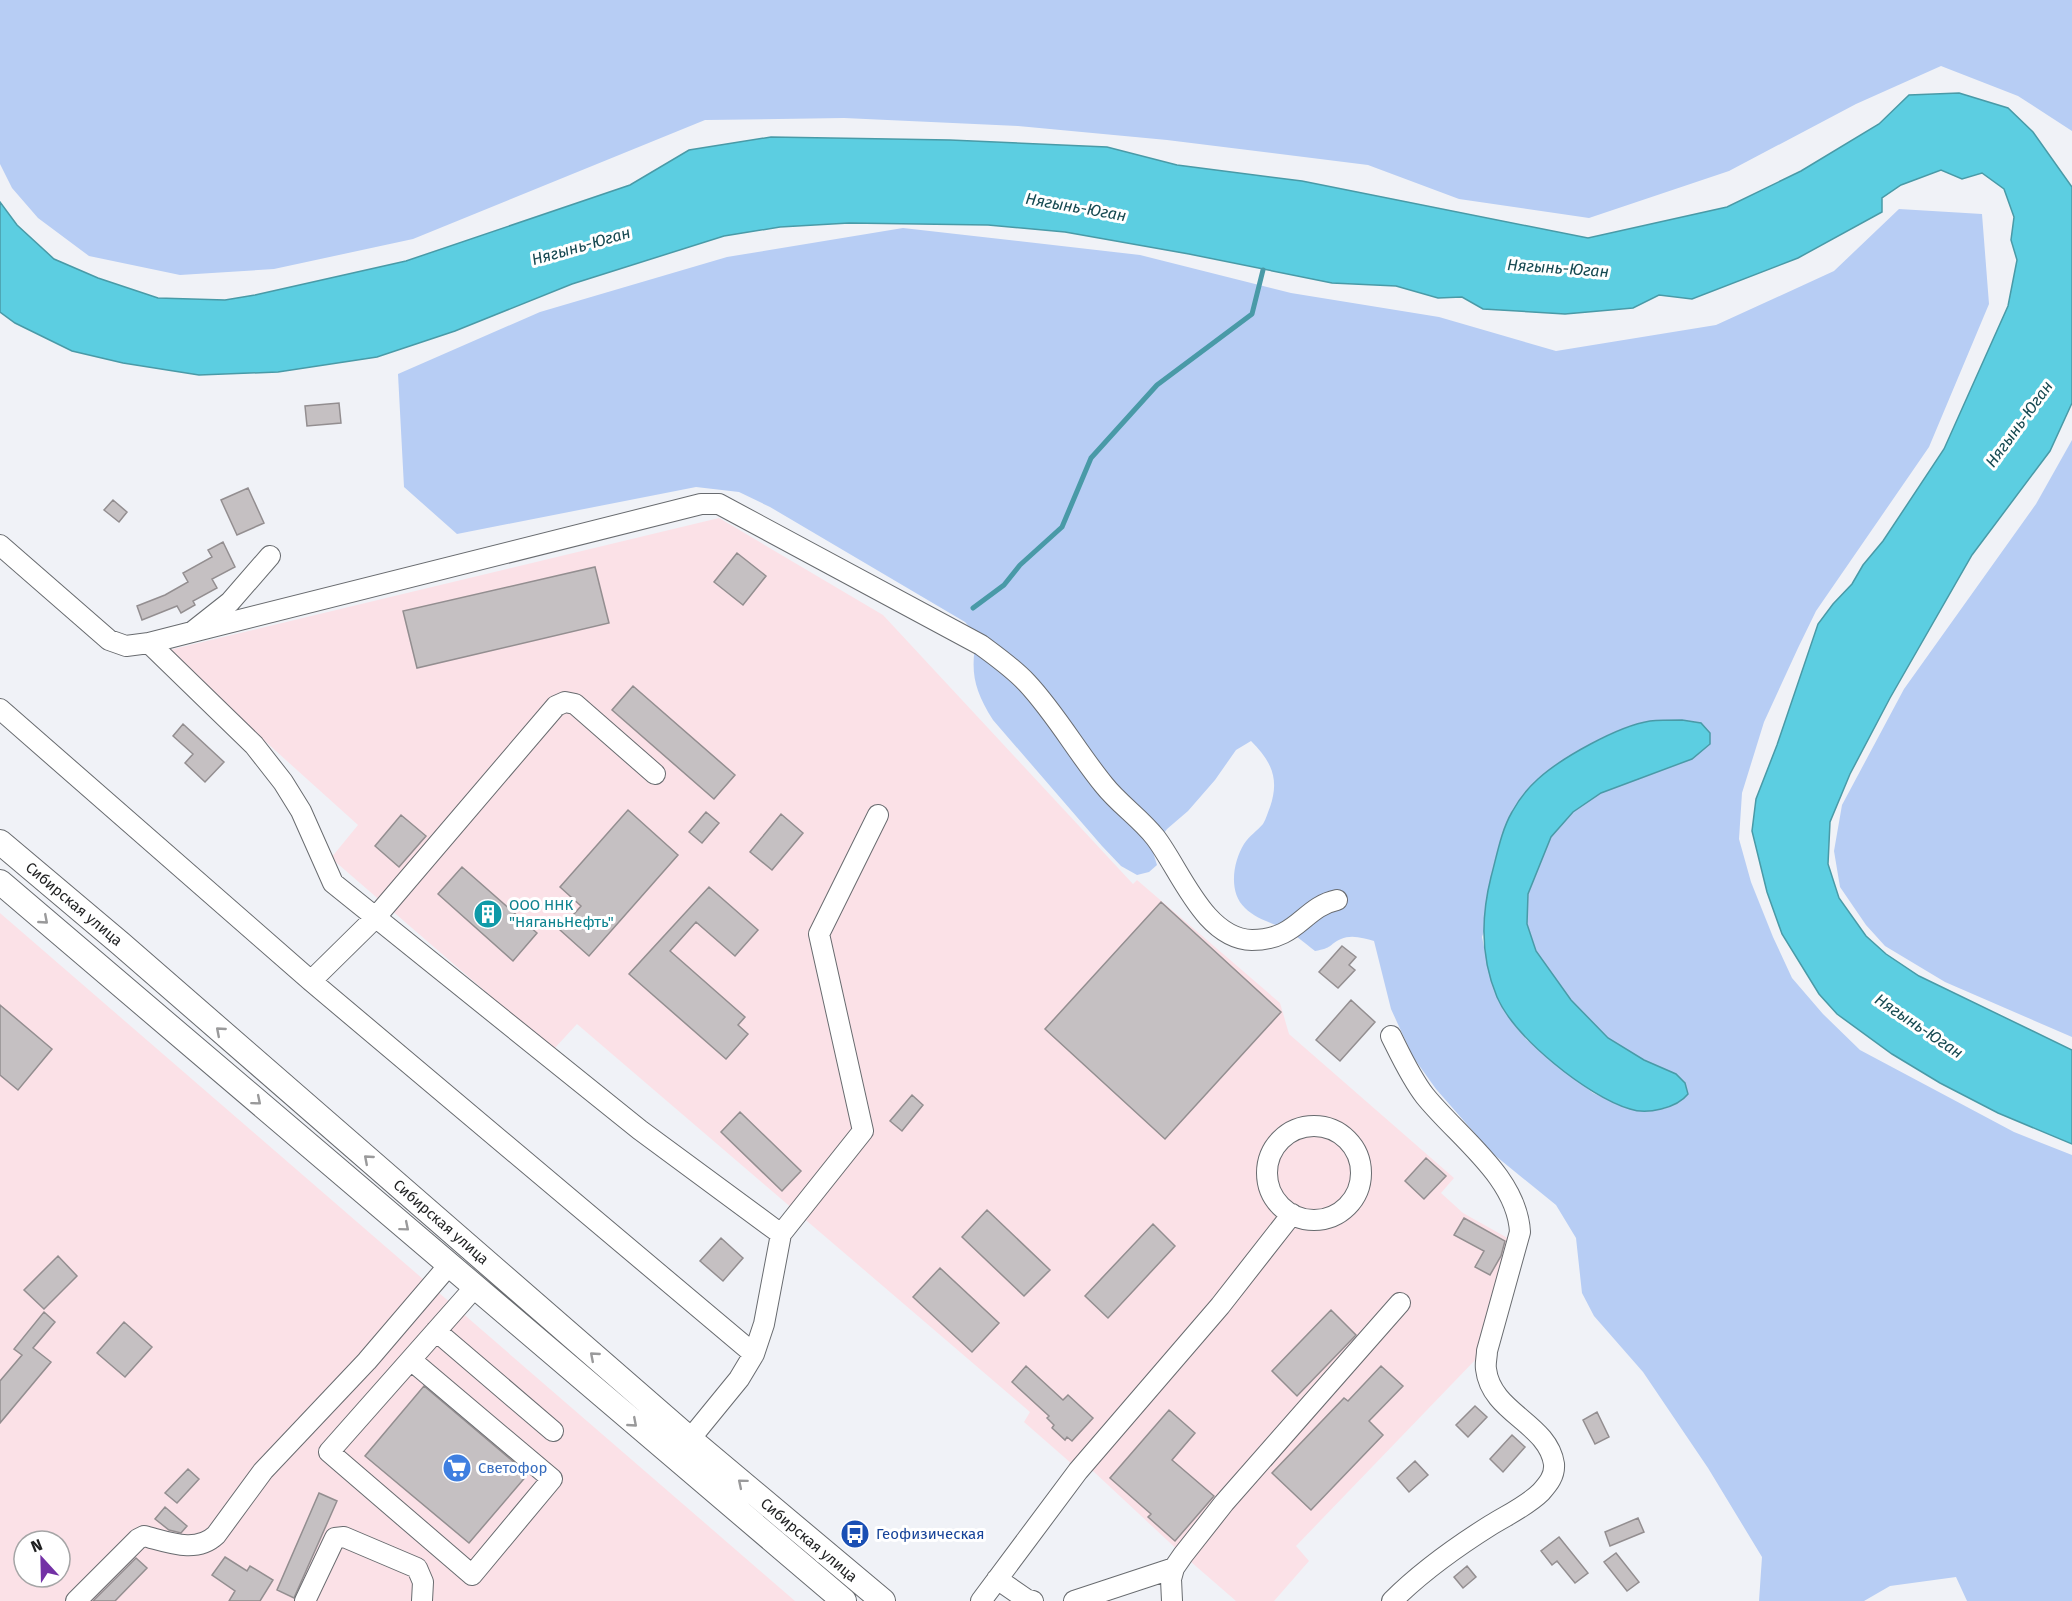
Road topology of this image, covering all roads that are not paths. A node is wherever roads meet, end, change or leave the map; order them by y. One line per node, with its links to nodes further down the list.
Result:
1 (0, 545): 4 (lane)
2 (270, 556): 3 (lane)
3 (192, 632): 4 (lane); 10 (lane)
4 (149, 643): 11 (lane)
5 (0, 709): 14 (lane)
6 (655, 774): 11 (lane)
7 (878, 815): 17 (lane)
8 (0, 842): 12 (main road, Сибирская улица)
9 (0, 882): 13 (main road, Сибирская улица, one-way to 13)
10 (1337, 900)
11 (375, 918): 14 (lane); 17 (lane)
12 (121, 944): 13 (main road); 25 (main road, Сибирская улица, one-way to 12)
13 (99, 967): 18 (main road, Сибирская улица, one-way to 18)
14 (311, 981): 22 (lane)
15 (1391, 1036): 37 (lane)
16 (1292, 1214): 16 (lane); 27 (lane)
17 (781, 1234): 22 (lane)
18 (449, 1265): 19 (main road, Сибирская улица); 28 (lane)
19 (475, 1287): 21 (lane); 31 (main road, Сибирская улица, one-way to 31)
20 (1400, 1303): 26 (lane)
21 (436, 1331): 23 (lane); 24 (lane)
22 (754, 1354): 25 (lane)
23 (411, 1360): 23 (lane)
24 (553, 1431)
25 (690, 1439): 32 (main road, Сибирская улица, one-way to 25)
26 (1174, 1568): 35 (lane); 36 (lane)
27 (997, 1579): 33 (lane); 34 (lane)
28 (76, 1601)
29 (305, 1601): 30 (lane)
30 (422, 1601)
31 (844, 1601)
32 (883, 1601)
33 (981, 1601)
34 (1033, 1601)
35 (1074, 1601)
36 (1172, 1601)
37 (1392, 1601)

